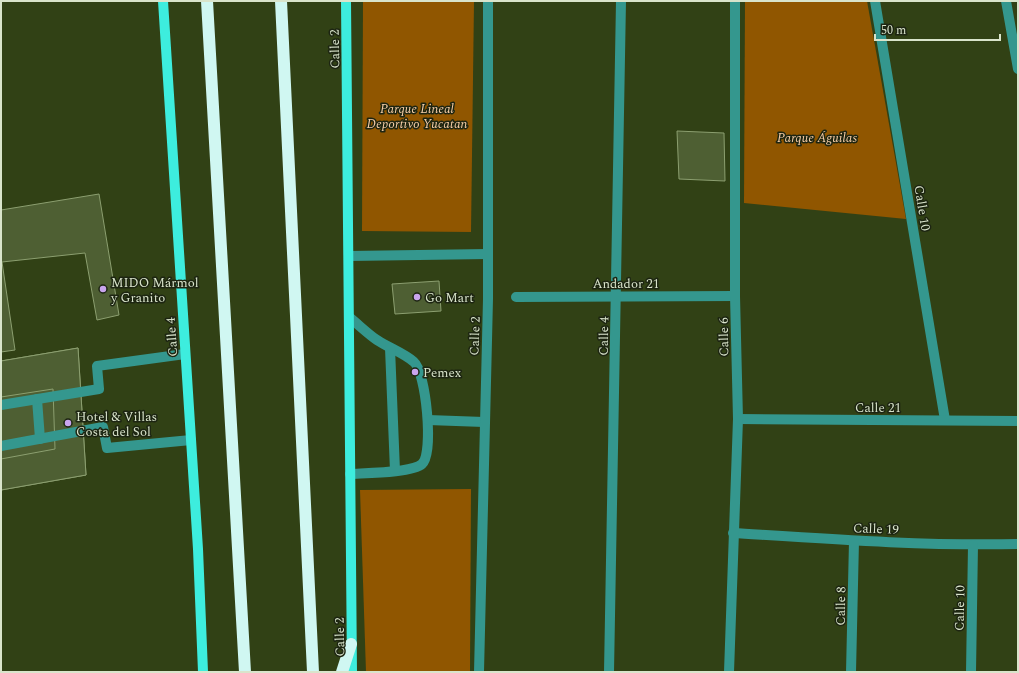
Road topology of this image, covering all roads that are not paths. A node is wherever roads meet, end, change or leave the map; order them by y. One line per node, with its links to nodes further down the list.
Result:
1 (163, 1): 18 (main road, Calle 4)
2 (207, 1): 37 (highway)
3 (281, 1): 38 (highway)
4 (346, 1): 12 (main road, Calle 2)
5 (488, 1): 11 (street, Calle 2)
6 (621, 1): 14 (street, Calle 4)
7 (734, 1): 15 (street, Calle 6)
8 (876, 1): 23 (street, Calle 10)
9 (1006, 1): 10 (street)
10 (1018, 69)
11 (488, 254): 12 (street); 25 (street, Calle 2)
12 (349, 256): 16 (main road, Calle 2)
13 (516, 296): 14 (street, Andador 21)
14 (617, 296): 15 (street, Andador 21); 42 (street, Calle 4)
15 (735, 296): 21 (street, Calle 6)
16 (349, 317): 17 (street); 30 (main road, Calle 2)
17 (390, 348): 22 (street); 29 (street)
18 (186, 354): 19 (street); 27 (main road, Calle 4)
19 (37, 399): 20 (street); 26 (street)
20 (1, 405)
21 (738, 419): 23 (street, Calle 21); 31 (street, Calle 6)
22 (428, 420): 25 (street); 29 (street)
23 (945, 420): 24 (street, Calle 21)
24 (1018, 421)
25 (484, 422): 41 (street, Calle 2)
26 (40, 439): 27 (street); 28 (street)
27 (191, 440): 36 (main road, Calle 4)
28 (1, 446)
29 (395, 471): 30 (street)
30 (350, 474): 35 (main road, Calle 2)
31 (733, 533): 32 (street, Calle 19); 43 (street, Calle 6)
32 (854, 541): 34 (street, Calle 19); 44 (street, Calle 8)
33 (1018, 544): 34 (street, Calle 19)
34 (973, 545): 45 (street, Calle 10)
35 (351, 644): 39 (highway); 40 (main road, Calle 2)
36 (203, 672)
37 (245, 672)
38 (313, 672)
39 (342, 672)
40 (352, 672)
41 (479, 672)
42 (609, 672)
43 (729, 672)
44 (852, 672)
45 (971, 672)

